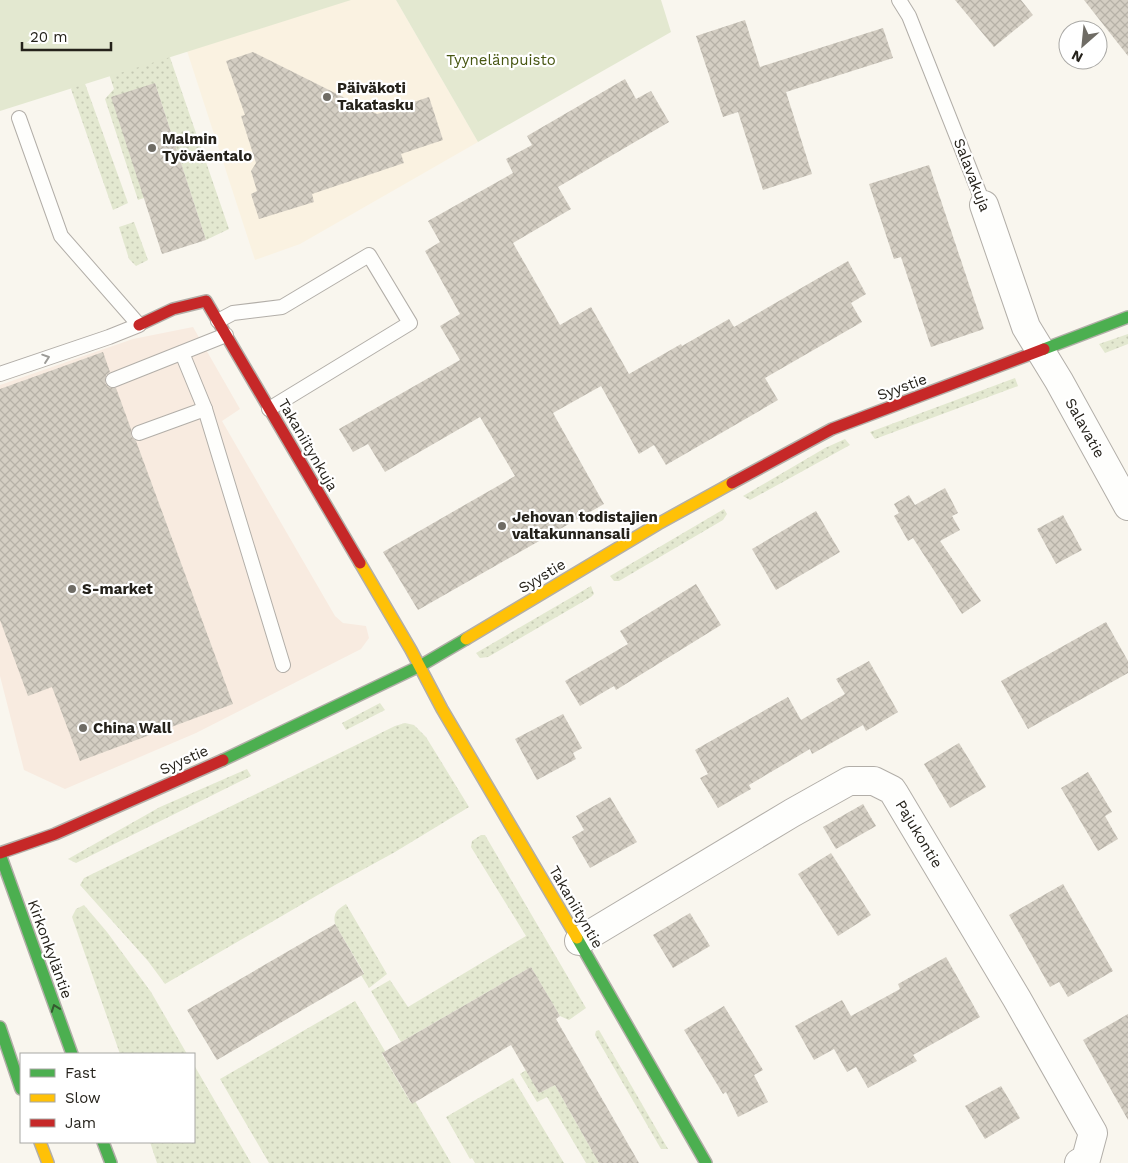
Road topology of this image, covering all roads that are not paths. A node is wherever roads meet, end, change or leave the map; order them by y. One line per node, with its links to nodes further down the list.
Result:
1 (899, 0): 3 (lane, Salavakuja)
2 (19, 118): 6 (lane)
3 (984, 205): 8 (street, Salavakuja)
4 (1128, 318): 8 (street, Syystie)
5 (218, 321): 6 (street, Takaniitynkuja); 7 (street, Takaniitynkuja); 13 (lane)
6 (139, 325): 10 (lane, one-way to 6)
7 (226, 335): 9 (lane); 13 (street, Takaniitynkuja)
8 (1041, 351): 15 (street, Salavatie); 17 (street, Syystie)
9 (182, 353): 11 (lane); 12 (lane)
10 (0, 374)
11 (113, 380)
12 (205, 409): 14 (lane); 16 (lane)
13 (269, 409): 17 (street, Takaniitynkuja)
14 (138, 433)
15 (1128, 506)
16 (283, 665)
17 (420, 666): 18 (street, Syystie); 19 (street, Takaniityntie)
18 (0, 854): 21 (street, Kirkonkyläntie, one-way to 18)
19 (579, 941): 27 (street, Takaniityntie); 28 (street, Pajukontie)
20 (0, 1027): 22 (street)
21 (72, 1053)
22 (20, 1086)
23 (40, 1143): 25 (street)
24 (103, 1143): 26 (street)
25 (48, 1163)
26 (111, 1163)
27 (706, 1163)
28 (1079, 1163)

